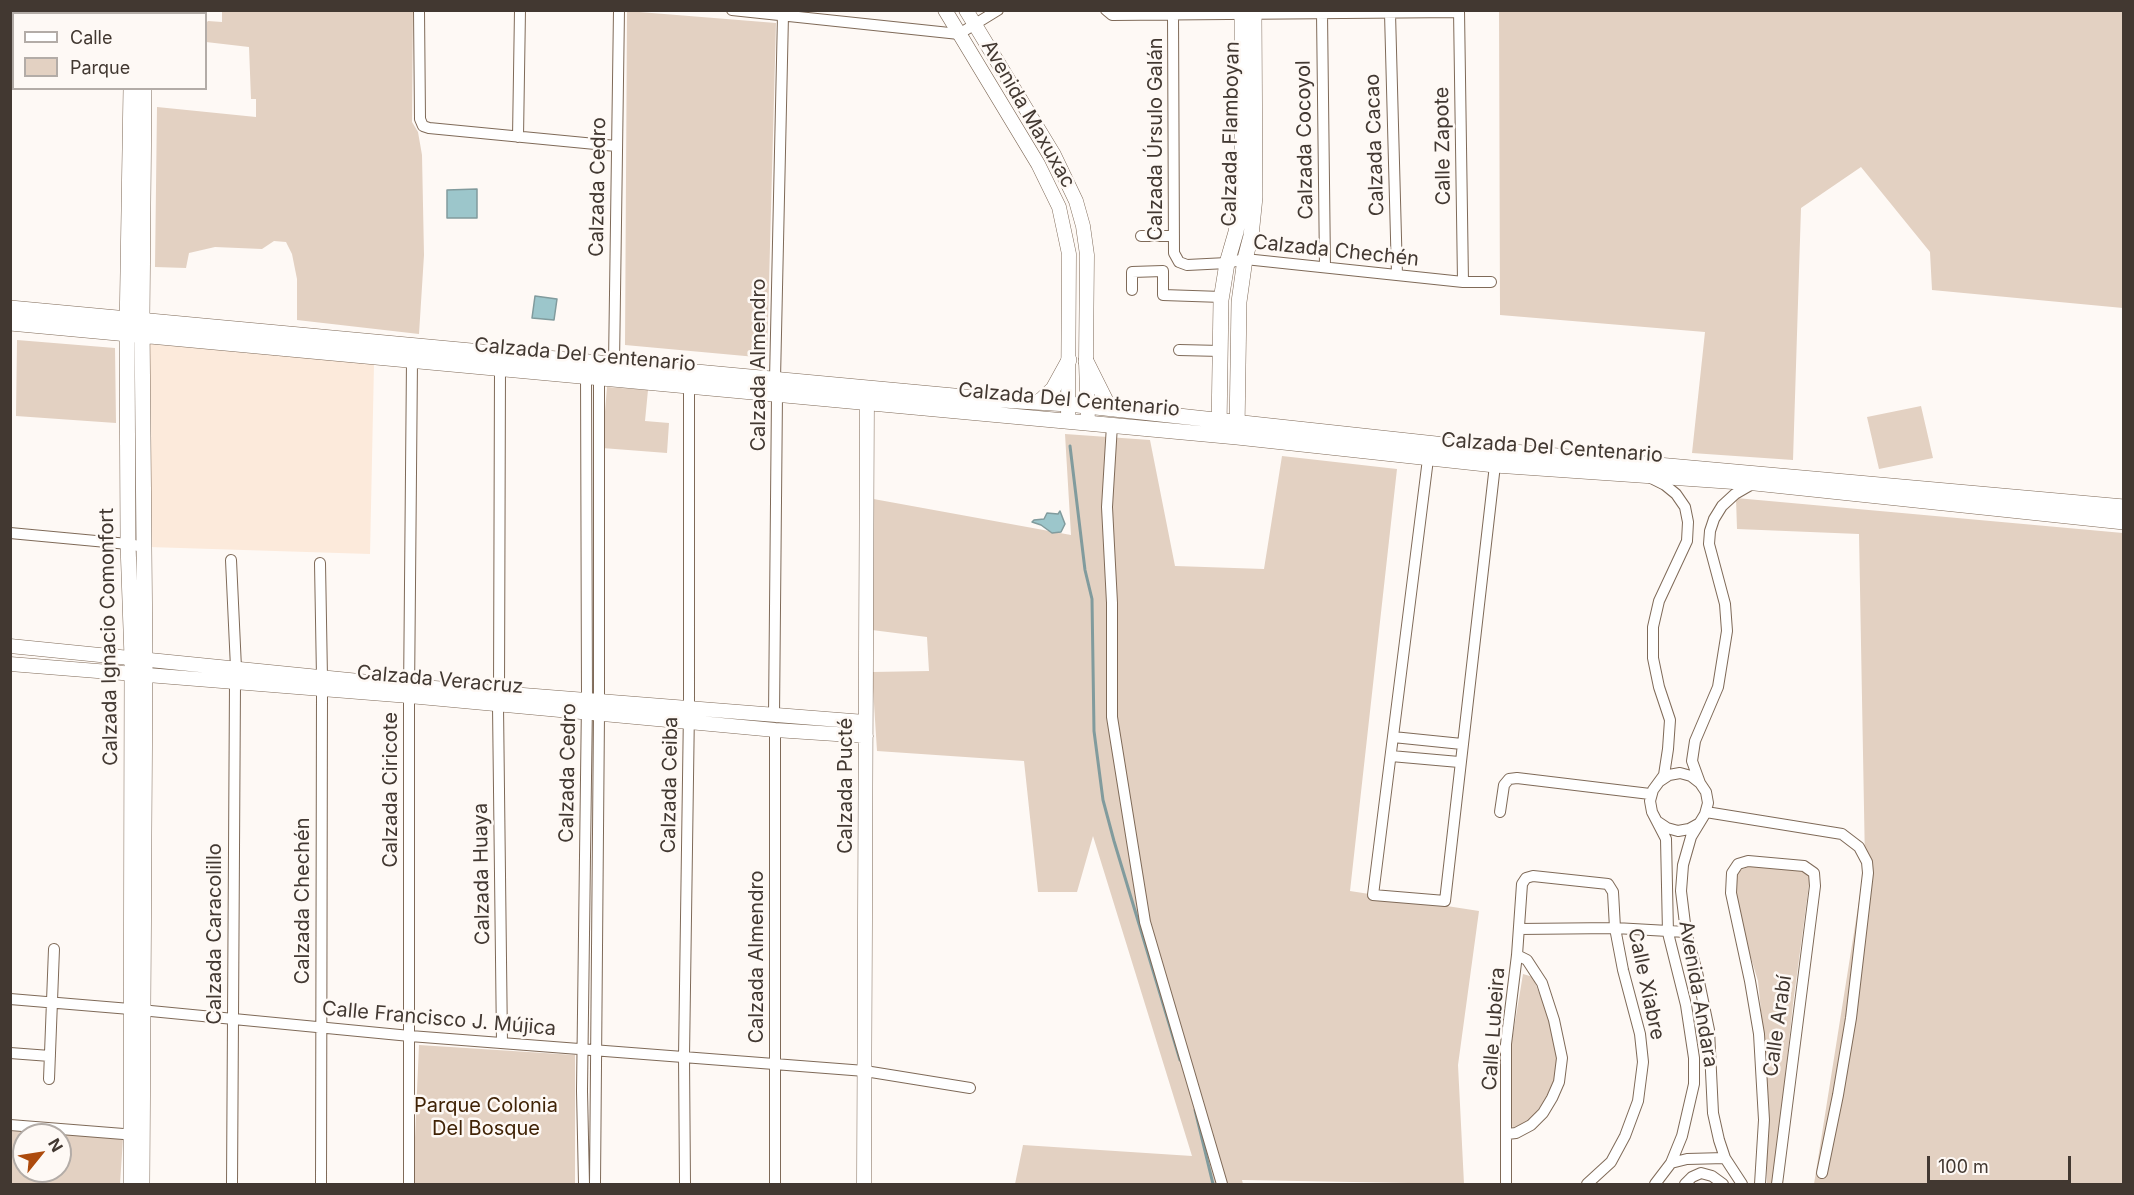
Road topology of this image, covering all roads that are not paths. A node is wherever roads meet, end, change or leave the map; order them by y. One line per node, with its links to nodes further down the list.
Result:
1 (419, 10): 19 (street)
2 (520, 10): 19 (street)
3 (619, 10): 20 (street, Calzada Cedro)
4 (732, 10): 14 (street)
5 (945, 10): 16 (street, Avenida Maxuxac)
6 (966, 10): 15 (street, Avenida Maxuxac)
7 (998, 10): 15 (street)
8 (1106, 11): 13 (street)
9 (1459, 11): 12 (street); 28 (street, Calle Zapote)
10 (1248, 12): 11 (street); 13 (street); 23 (main road, Calzada Flamboyan); 25 (main road, Calzada Flamboyan)
11 (1322, 13): 12 (street); 26 (street, Calzada Cocoyol)
12 (1390, 13): 27 (street, Calzada Cacao)
13 (1173, 14): 22 (street, Calzada Úrsulo Galán)
14 (783, 15): 16 (street); 45 (street, Calzada Almendro)
15 (975, 25): 16 (street); 31 (street, Avenida Maxuxac)
16 (959, 34): 30 (street, Avenida Maxuxac)
17 (131, 90): 36 (main road, Calzada Ignacio Comonfort)
18 (144, 90): 36 (main road, Calzada Ignacio Comonfort)
19 (518, 137): 20 (street)
20 (616, 146): 43 (street, Calzada Cedro)
21 (1141, 236): 22 (street)
22 (1174, 237): 24 (street, Calzada Úrsulo Galán)
23 (1245, 259): 25 (street, Calzada Chechén); 26 (street, Calzada Chechén); 55 (main road, Calzada Flamboyan)
24 (1179, 262): 25 (street, Calzada Chechén)
25 (1227, 263): 33 (main road, Calzada Flamboyan)
26 (1325, 267): 27 (street, Calzada Chechén)
27 (1397, 275): 28 (street, Calzada Chechén)
28 (1463, 282): 29 (street, Calzada Chechén)
29 (1491, 282)
30 (1069, 287): 31 (street); 40 (street, Avenida Maxuxac)
31 (1087, 287): 41 (street, Avenida Maxuxac)
32 (1132, 290): 33 (street)
33 (1222, 297): 38 (main road, Calzada Flamboyan)
34 (10, 308): 36 (main road, Calzada Del Centenario)
35 (10, 323): 36 (main road, Calzada Del Centenario)
36 (135, 327): 39 (main road, Calzada Del Centenario); 43 (main road, Calzada Del Centenario); 64 (main road, Calzada Ignacio Comonfort)
37 (1179, 350): 38 (street)
38 (1221, 351): 54 (main road, Calzada Flamboyan)
39 (412, 360): 42 (main road, Calzada Del Centenario); 72 (street, Calzada Ciricote)
40 (1069, 360): 47 (main road); 48 (street, Avenida Maxuxac)
41 (1086, 361): 49 (street, Avenida Maxuxac); 50 (main road)
42 (500, 368): 43 (main road, Calzada Del Centenario); 73 (street, Calzada Huaya)
43 (597, 368): 44 (main road, Calzada Del Centenario); 45 (main road, Calzada Del Centenario); 74 (street, Calzada Cedro)
44 (689, 386): 45 (main road, Calzada Del Centenario); 75 (street, Calzada Ceiba)
45 (776, 386): 46 (main road, Calzada Del Centenario); 76 (street, Calzada Almendro)
46 (867, 395): 47 (main road, Calzada Del Centenario); 51 (main road, Calzada Del Centenario); 77 (street, Calzada Pucté)
47 (1039, 402): 48 (main road, Calzada Del Centenario)
48 (1068, 404): 49 (main road, Calzada Del Centenario); 51 (street, Avenida Maxuxac)
49 (1088, 406): 50 (main road, Calzada Del Centenario); 52 (street, Avenida Maxuxac)
50 (1110, 409): 54 (main road, Calzada Del Centenario)
51 (1068, 421): 52 (main road, Calzada Del Centenario)
52 (1088, 423): 53 (main road, Calzada Del Centenario)
53 (1112, 425): 54 (main road, Calzada Del Centenario); 129 (street)
54 (1219, 428): 55 (main road, Calzada Del Centenario)
55 (1237, 429): 56 (main road, Calzada Del Centenario); 59 (main road, Calzada Del Centenario)
56 (1428, 459): 57 (main road, Calzada Del Centenario); 79 (street)
57 (1495, 465): 58 (main road, Calzada Del Centenario); 80 (street)
58 (1648, 476): 60 (main road, Calzada Del Centenario); 83 (street)
59 (1785, 481): 60 (main road, Calzada Del Centenario); 61 (main road, Calzada Del Centenario); 62 (main road, Calzada Del Centenario)
60 (1755, 483): 84 (street)
61 (2124, 507)
62 (2124, 522)
63 (10, 532): 64 (street)
64 (136, 545): 69 (main road, Calzada Ignacio Comonfort)
65 (231, 560): 70 (street, Calzada Caracolillo)
66 (320, 563): 71 (street, Calzada Chechén)
67 (10, 646): 69 (street, Calzada Veracruz)
68 (10, 664): 69 (street, Calzada Veracruz)
69 (138, 666): 70 (street, Calzada Veracruz); 99 (main road, Calzada Ignacio Comonfort)
70 (235, 676): 71 (street, Calzada Veracruz); 100 (street, Calzada Caracolillo)
71 (322, 683): 72 (street, Calzada Veracruz); 101 (street, Calzada Chechén)
72 (409, 691): 73 (street, Calzada Veracruz); 102 (street, Calzada Ciricote)
73 (499, 699): 74 (street, Calzada Veracruz); 103 (street, Calzada Huaya)
74 (593, 707): 75 (street, Calzada Veracruz); 104 (street, Calzada Cedro); 105 (street, Calzada Cedro)
75 (689, 716): 76 (street, Calzada Veracruz); 78 (street, Calzada Veracruz); 108 (street, Calzada Ceiba)
76 (774, 716): 77 (street, Calzada Veracruz)
77 (866, 729): 78 (street, Calzada Veracruz); 110 (street, Calzada Pucté)
78 (776, 730): 109 (street, Calzada Almendro)
79 (1393, 737): 80 (street); 81 (street)
80 (1462, 744): 82 (street)
81 (1391, 756): 82 (street); 82 (street)
82 (1459, 762)
83 (1659, 781): 84 (street); 85 (street)
84 (1700, 783): 87 (street)
85 (1650, 794): 86 (street); 88 (street, Avenida Andara)
86 (1500, 812)
87 (1706, 812): 89 (street, Avenida Andara); 118 (street)
88 (1658, 822): 89 (street); 94 (street, Avenida Andara)
89 (1698, 824): 93 (street, Avenida Andara)
90 (1526, 878): 91 (street, Calle Xiabre); 92 (street, Calle Lubeira)
91 (1615, 928): 92 (street); 94 (street); 131 (street, Calle Xiabre)
92 (1519, 929): 96 (street, Calle Lubeira)
93 (1686, 932): 94 (street); 116 (street, Avenida Andara)
94 (1668, 933): 117 (street, Avenida Andara)
95 (54, 949): 98 (street)
96 (1517, 955): 114 (street, Calle Lubeira); 114 (street)
97 (10, 999): 98 (street, Calle Francisco J. Mújica)
98 (52, 1003): 99 (street, Calle Francisco J. Mújica); 107 (street)
99 (136, 1009): 100 (street, Calle Francisco J. Mújica); 115 (main road, Calzada Ignacio Comonfort)
100 (233, 1019): 101 (street, Calle Francisco J. Mújica); 121 (street, Calzada Caracolillo)
101 (321, 1028): 102 (street, Calle Francisco J. Mújica); 122 (street, Calzada Chechén)
102 (410, 1036): 103 (street, Calle Francisco J. Mújica); 123 (street, Calzada Ciricote)
103 (502, 1042): 104 (street, Calle Francisco J. Mújica)
104 (582, 1049): 105 (street, Calle Francisco J. Mújica); 124 (street, Calzada Cedro)
105 (596, 1050): 108 (street, Calle Francisco J. Mújica); 125 (street, Calzada Cedro)
106 (10, 1053): 107 (street)
107 (50, 1056): 111 (street)
108 (684, 1057): 109 (street, Calle Francisco J. Mújica); 126 (street, Calzada Ceiba)
109 (775, 1063): 110 (street, Calle Francisco J. Mújica); 127 (street, Calzada Almendro)
110 (864, 1071): 112 (street, Calle Francisco J. Mújica); 128 (street, Calzada Pucté)
111 (49, 1079)
112 (970, 1088)
113 (10, 1125): 115 (street)
114 (1507, 1134): 130 (street, Calle Lubeira)
115 (136, 1135): 119 (main road, Calzada Ignacio Comonfort); 120 (main road, Calzada Ignacio Comonfort)
116 (1725, 1158): 117 (street); 135 (street, Avenida Andara)
117 (1671, 1163): 132 (street, Avenida Andara)
118 (1822, 1173)
119 (130, 1185)
120 (142, 1185)
121 (232, 1185)
122 (321, 1185)
123 (409, 1185)
124 (584, 1185)
125 (595, 1185)
126 (685, 1185)
127 (775, 1185)
128 (864, 1185)
129 (1222, 1185)
130 (1506, 1185)
131 (1587, 1185)
132 (1655, 1185)
133 (1684, 1185): 134 (street)
134 (1723, 1185)
135 (1742, 1185)
136 (1760, 1185): 137 (street, Calle Arabí)
137 (1777, 1185)

